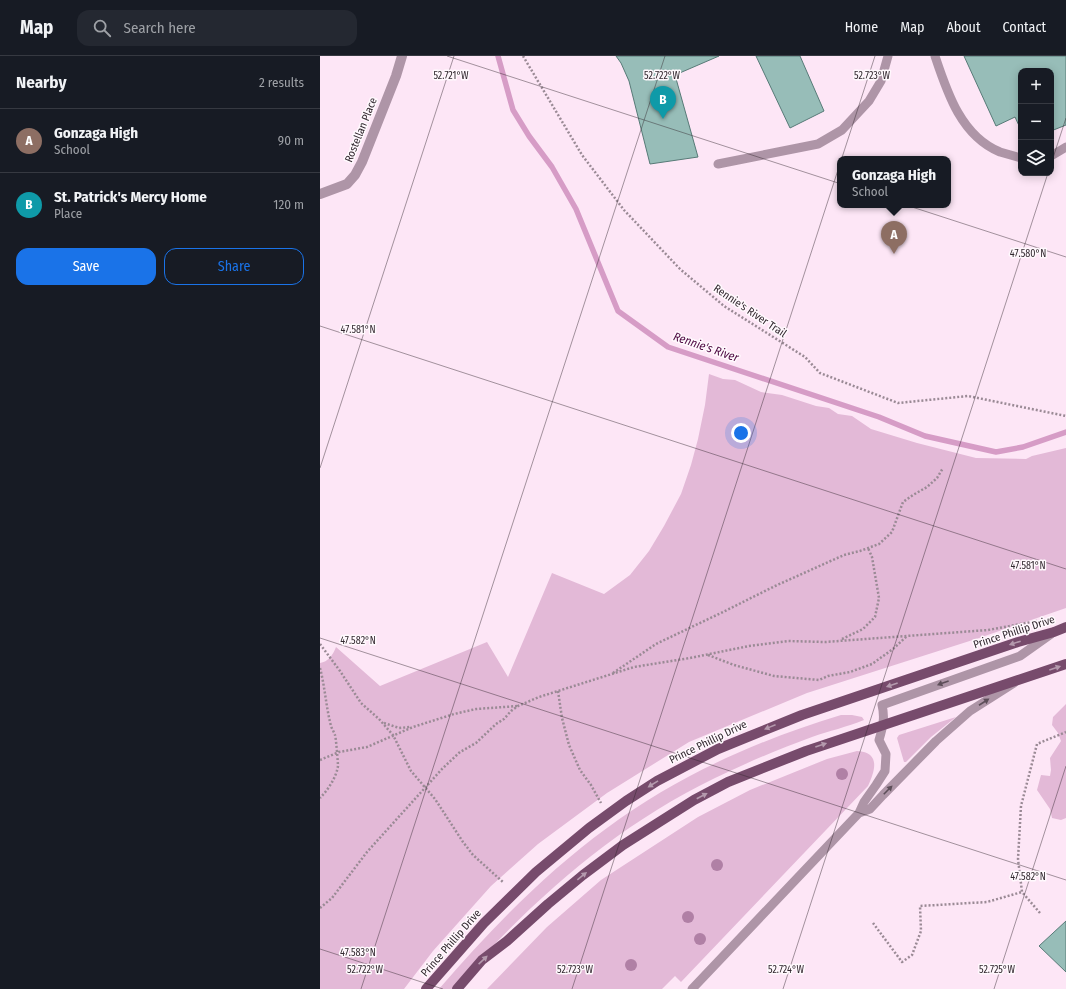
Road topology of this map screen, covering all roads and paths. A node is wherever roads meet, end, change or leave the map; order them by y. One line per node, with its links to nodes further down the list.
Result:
1 (402, 56): 9 (street, Rostellan Place)
2 (523, 56): 10 (path, Rennie's River Trail)
3 (888, 56): 8 (lane)
4 (935, 56): 7 (lane)
5 (1066, 147): 6 (lane)
6 (1054, 154)
7 (1018, 157)
8 (718, 164)
9 (320, 194)
10 (1066, 416)
11 (943, 468): 12 (path)
12 (868, 548): 17 (path); 22 (path)
13 (1040, 620): 16 (path)
14 (1066, 627): 15 (main road, Prince Phillip Drive)
15 (1054, 632): 27 (lane, one-way to 27); 42 (main road, Prince Phillip Drive, one-way to 42)
16 (908, 636): 17 (path); 19 (path)
17 (840, 640): 19 (path)
18 (320, 644): 26 (path)
19 (707, 655): 22 (path)
20 (1066, 664): 23 (main road, one-way to 20)
21 (320, 668): 31 (path)
22 (611, 674): 24 (path)
23 (1016, 681): 27 (main road); 36 (lane, one-way to 23)
24 (558, 691): 25 (path); 35 (path)
25 (518, 706): 28 (path); 33 (path)
26 (382, 723): 28 (path); 30 (path)
27 (884, 724): 36 (lane); 43 (main road, one-way to 27)
28 (413, 727): 30 (path)
29 (1066, 732): 38 (path)
30 (393, 735): 31 (path); 33 (path)
31 (336, 753): 32 (path); 34 (path)
32 (320, 760)
33 (426, 788): 37 (path); 39 (path)
34 (320, 798)
35 (601, 803)
36 (859, 813): 44 (lane)
37 (504, 883)
38 (1022, 892): 40 (path); 41 (path)
39 (320, 908)
40 (1040, 913)
41 (873, 923)
42 (426, 989)
43 (457, 989)
44 (692, 989)

